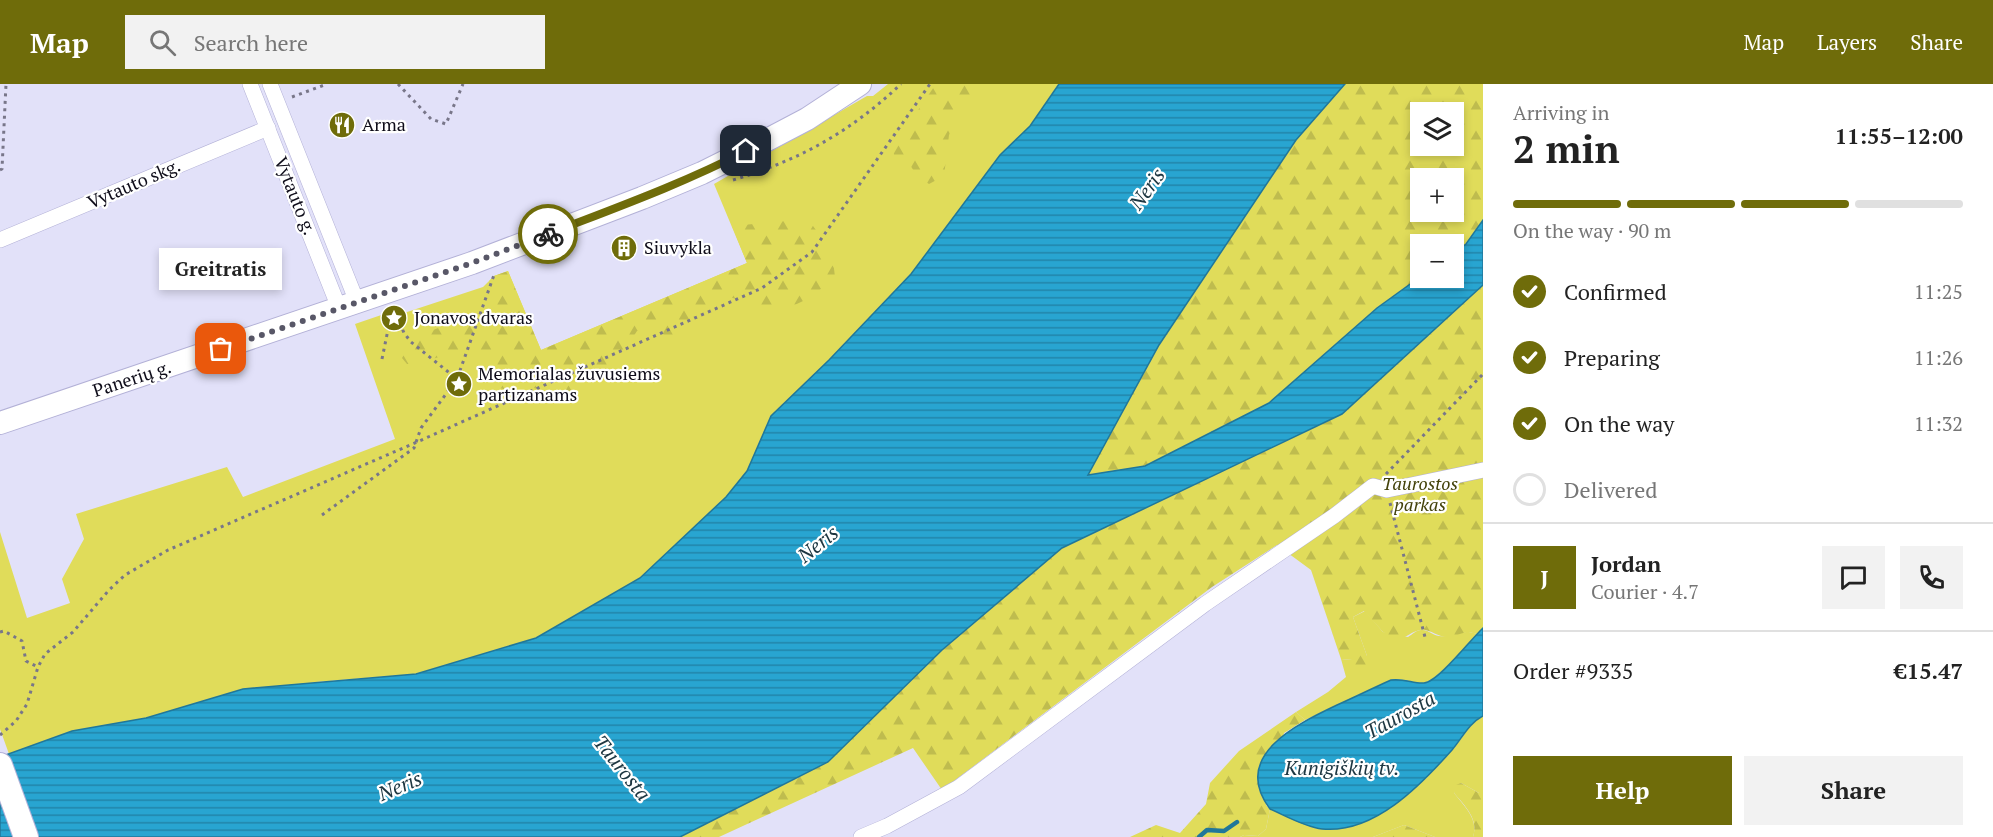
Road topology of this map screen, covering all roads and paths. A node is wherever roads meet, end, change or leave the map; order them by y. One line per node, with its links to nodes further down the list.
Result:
1 (6, 84): 11 (path)
2 (250, 84): 10 (street, Vytauto g.)
3 (270, 84): 9 (street, Vytauto g.)
4 (327, 84): 9 (path)
5 (398, 84): 6 (path)
6 (463, 84)
7 (860, 84): 14 (street, Panerių g.)
8 (930, 84): 19 (path)
9 (278, 103): 14 (street, Vytauto g.)
10 (268, 128): 12 (street, Vytauto skg.); 14 (street, Vytauto g.)
11 (0, 170)
12 (0, 240)
13 (494, 275): 17 (path)
14 (348, 305): 18 (street, Panerių g.)
15 (382, 359): 17 (path)
16 (1483, 374): 21 (path)
17 (457, 379): 19 (path)
18 (0, 423)
19 (417, 442): 22 (path); 25 (path)
20 (1483, 470): 21 (street)
21 (1380, 488): 24 (path); 29 (street)
22 (322, 515)
23 (0, 632): 25 (path)
24 (1425, 637)
25 (38, 667): 26 (path)
26 (0, 735)
27 (0, 765): 28 (main road)
28 (26, 837)
29 (861, 837)

